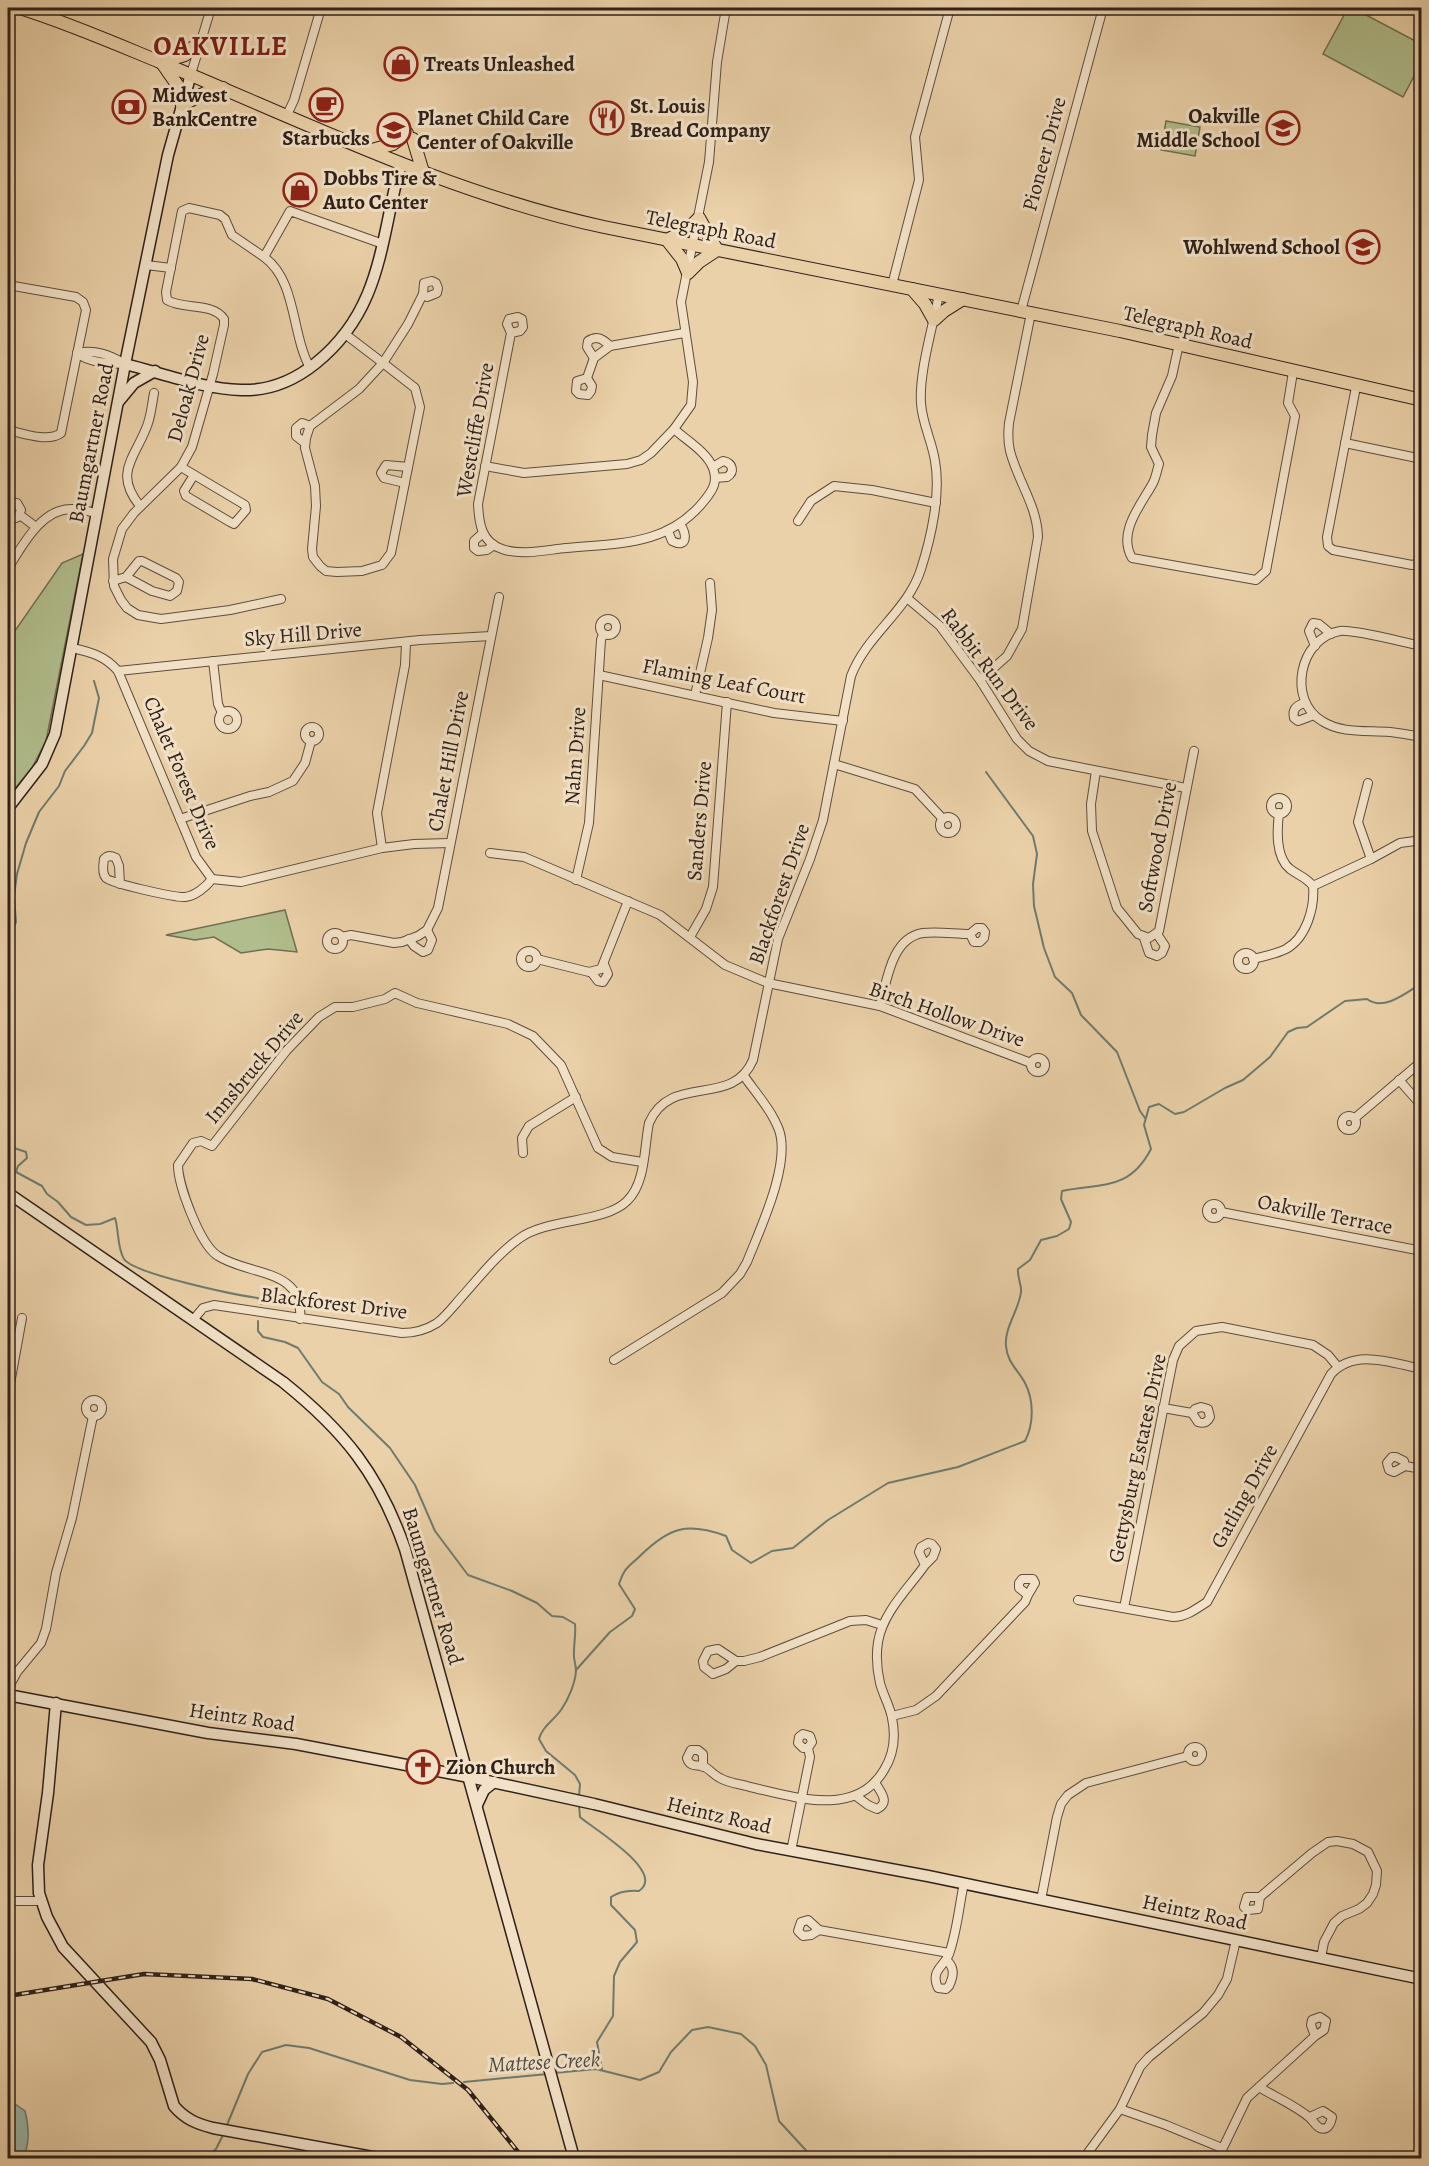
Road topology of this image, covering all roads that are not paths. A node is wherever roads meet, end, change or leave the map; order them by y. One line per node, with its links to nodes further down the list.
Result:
1 (20, 8): 8 (main road, Telegraph Road)
2 (211, 8): 7 (street)
3 (321, 8): 12 (street)
4 (726, 8): 16 (street)
5 (950, 8): 26 (street)
6 (1103, 8): 31 (street, Pioneer Drive)
7 (201, 40): 8 (main road); 9 (street)
8 (161, 62): 9 (main road, Telegraph Road); 11 (main road)
9 (191, 74): 10 (main road, Telegraph Road); 11 (street, Baumgartner Road)
10 (223, 88): 11 (main road); 12 (main road, Telegraph Road)
11 (182, 105): 22 (street, Baumgartner Road)
12 (287, 115): 13 (main road, Telegraph Road)
13 (372, 150): 14 (main road, Telegraph Road); 15 (main road)
14 (401, 163): 15 (main road, Telegraph Road); 18 (street)
15 (423, 172): 17 (main road, Telegraph Road)
16 (699, 218): 17 (main road); 19 (street); 20 (main road)
17 (668, 240): 19 (main road, Telegraph Road); 24 (main road)
18 (383, 244): 21 (street); 35 (street)
19 (694, 245): 20 (main road, Telegraph Road); 24 (street)
20 (717, 250): 24 (main road); 26 (main road, Telegraph Road)
21 (264, 257): 23 (street, Deloak Drive); 42 (street)
22 (146, 265): 23 (street); 41 (street, Baumgartner Road)
23 (171, 268): 46 (street, Deloak Drive)
24 (688, 273): 34 (street)
25 (8, 285): 38 (street)
26 (892, 285): 27 (main road, Telegraph Road)
27 (912, 289): 29 (main road, Telegraph Road); 32 (main road)
28 (423, 294): 40 (street)
29 (939, 294): 30 (main road, Telegraph Road); 32 (street, Blackforest Drive)
30 (963, 299): 31 (main road, Telegraph Road); 32 (main road)
31 (1026, 312): 36 (main road, Telegraph Road); 94 (street, Pioneer Drive)
32 (934, 320): 65 (street, Blackforest Drive)
33 (511, 333): 57 (street, Westcliffe Drive)
34 (684, 333): 37 (street); 52 (street)
35 (345, 334): 40 (street); 42 (street)
36 (1179, 344): 44 (main road, Telegraph Road); 44 (street)
37 (610, 346): 39 (street); 39 (street)
38 (77, 353): 41 (street); 53 (street)
39 (594, 358): 45 (street)
40 (383, 363): 51 (street); 59 (street)
41 (126, 364): 43 (street); 50 (street, Baumgartner Road)
42 (310, 368): 46 (street)
43 (155, 371): 46 (street); 50 (street)
44 (1293, 372): 47 (main road, Telegraph Road)
45 (587, 378)
46 (209, 386): 58 (street, Deloak Drive)
47 (1356, 387): 49 (main road, Telegraph Road); 55 (street)
48 (154, 393): 66 (street)
49 (1422, 400)
50 (118, 402): 67 (street, Baumgartner Road)
51 (310, 426): 54 (street); 54 (street)
52 (674, 429): 57 (street); 60 (street, Westcliffe Drive)
53 (8, 430)
54 (305, 443): 63 (street)
55 (1345, 443): 56 (street); 76 (street)
56 (1422, 459)
57 (485, 466): 74 (street, Westcliffe Drive)
58 (181, 467): 61 (street); 66 (street, Deloak Drive)
59 (408, 467): 63 (street); 63 (street)
60 (713, 467): 62 (street); 62 (street, Westcliffe Drive)
61 (194, 475): 61 (street)
62 (715, 478): 71 (street, Westcliffe Drive)
63 (405, 483)
64 (8, 503): 68 (street)
65 (936, 503): 70 (street); 82 (street, Blackforest Drive)
66 (140, 506): 79 (street, Deloak Drive)
67 (98, 513): 72 (street); 90 (street, Baumgartner Road)
68 (20, 515): 69 (street); 72 (street)
69 (8, 517)
70 (798, 521)
71 (680, 524): 73 (street, Westcliffe Drive); 73 (street, Westcliffe Drive)
72 (36, 527): 77 (street)
73 (668, 531): 75 (street, Westcliffe Drive)
74 (483, 533): 75 (street); 75 (street, Westcliffe Drive)
75 (494, 545)
76 (1422, 557)
77 (8, 568)
78 (126, 577): 78 (street); 79 (street)
79 (113, 581): 83 (street, Deloak Drive)
80 (710, 583): 95 (street)
81 (498, 597): 86 (street, Chalet Hill Drive)
82 (907, 598): 94 (street, Rabbit Run Drive); 100 (street, Blackforest Drive)
83 (281, 599)
84 (603, 634): 93 (street, Nahn Drive)
85 (1331, 634): 88 (street); 88 (street); 89 (street)
86 (491, 636): 87 (street, Sky Hill Drive); 113 (street, Chalet Hill Drive)
87 (406, 642): 91 (street, Sky Hill Drive); 114 (street)
88 (1315, 646): 97 (street)
89 (1422, 646)
90 (72, 648): 92 (street); 108 (street, Baumgartner Road)
91 (213, 661): 92 (street, Sky Hill Drive); 98 (street)
92 (118, 671): 110 (street, Chalet Forest Drive)
93 (598, 675): 95 (street, Flaming Leaf Court); 118 (street, Nahn Drive)
94 (980, 680): 105 (street, Rabbit Run Drive)
95 (695, 694): 96 (street, Flaming Leaf Court)
96 (727, 702): 100 (street, Flaming Leaf Court); 126 (street, Sanders Drive)
97 (1305, 703): 99 (street); 99 (street)
98 (222, 713)
99 (1314, 715): 101 (street)
100 (843, 720): 104 (street, Blackforest Drive)
101 (1422, 737)
102 (311, 741): 110 (street)
103 (1194, 751): 107 (street, Softwood Drive)
104 (834, 764): 111 (street); 133 (street, Blackforest Drive)
105 (1096, 771): 107 (street, Rabbit Run Drive); 127 (street)
106 (1368, 783): 116 (street)
107 (1186, 788): 124 (street, Softwood Drive)
108 (8, 808)
109 (1279, 813): 120 (street)
110 (180, 819): 117 (street, Chalet Forest Drive)
111 (943, 819)
112 (1422, 840): 116 (street)
113 (450, 843): 114 (street, Chalet Forest Drive); 122 (street, Chalet Hill Drive)
114 (382, 848): 117 (street, Chalet Forest Drive)
115 (490, 854): 118 (street, Birch Hollow Drive)
116 (1371, 859): 120 (street)
117 (212, 879): 119 (street)
118 (576, 880): 121 (street, Birch Hollow Drive)
119 (120, 884)
120 (1313, 886): 130 (street)
121 (628, 901): 126 (street, Birch Hollow Drive); 131 (street)
122 (427, 930): 128 (street, Chalet Hill Drive); 128 (street, Chalet Hill Drive)
123 (970, 934): 134 (street)
124 (1157, 934): 127 (street, Softwood Drive); 127 (street)
125 (342, 937): 128 (street, Chalet Hill Drive)
126 (690, 937): 133 (street, Birch Hollow Drive)
127 (1143, 937)
128 (409, 939)
129 (537, 959): 132 (street)
130 (1253, 959)
131 (604, 964): 132 (street); 132 (street)
132 (591, 972)
133 (768, 983): 134 (street, Birch Hollow Drive); 137 (street, Blackforest Drive)
134 (880, 1006): 136 (street, Birch Hollow Drive)
135 (1422, 1061): 138 (street)
136 (1031, 1063)
137 (744, 1076): 143 (street, Blackforest Drive); 150 (street)
138 (1399, 1080): 140 (street); 141 (street)
139 (576, 1097): 142 (street); 143 (street); 148 (street, Innsbruck Drive)
140 (1422, 1107)
141 (1354, 1118)
142 (523, 1153)
143 (642, 1162): 148 (street, Blackforest Drive)
144 (8, 1193): 149 (street, Baumgartner Road)
145 (1221, 1212): 146 (street, Oakville Terrace)
146 (1422, 1251)
147 (22, 1318): 153 (street)
148 (300, 1319): 149 (street, Blackforest Drive)
149 (193, 1320): 171 (street, Baumgartner Road)
150 (614, 1360)
151 (1338, 1367): 152 (street); 154 (street, Gettysburg Estates Drive); 162 (street, Gatling Drive)
152 (1422, 1369)
153 (8, 1395)
154 (1163, 1408): 155 (street); 162 (street, Gettysburg Estates Drive)
155 (1192, 1413)
156 (93, 1416): 165 (street)
157 (1405, 1466): 158 (street)
158 (1422, 1469)
159 (926, 1565): 163 (street)
160 (1028, 1595): 167 (street)
161 (1078, 1600): 162 (street, Gatling Drive)
162 (1124, 1608)
163 (882, 1625): 164 (street); 167 (street)
164 (736, 1661)
165 (8, 1695): 166 (street, Heintz Road)
166 (56, 1703): 171 (street, Heintz Road); 182 (street)
167 (892, 1716): 173 (street)
168 (808, 1748): 175 (street)
169 (1188, 1756): 180 (street)
170 (704, 1767): 175 (street)
171 (468, 1777): 172 (street, Heintz Road); 176 (street, Baumgartner Road)
172 (494, 1782): 176 (street); 177 (street, Heintz Road)
173 (875, 1782): 174 (street); 174 (street)
174 (856, 1796): 175 (street)
175 (801, 1799): 177 (street)
176 (477, 1805): 193 (street, Baumgartner Road)
177 (791, 1851): 178 (street, Heintz Road)
178 (964, 1883): 180 (street, Heintz Road); 183 (street)
179 (1260, 1897): 185 (street)
180 (1041, 1900): 184 (street, Heintz Road)
181 (8, 1901): 182 (street)
182 (41, 1901): 192 (street)
183 (819, 1929)
184 (1236, 1940): 185 (street, Heintz Road); 189 (street)
185 (1321, 1958): 186 (street, Heintz Road)
186 (1422, 1979)
187 (1315, 2036): 188 (street)
188 (1259, 2087): 190 (street); 191 (street)
189 (1120, 2109): 191 (street); 194 (street)
190 (1310, 2117)
191 (1222, 2148): 195 (street)
192 (378, 2158)
193 (574, 2158)
194 (1084, 2158)
195 (1218, 2158)

